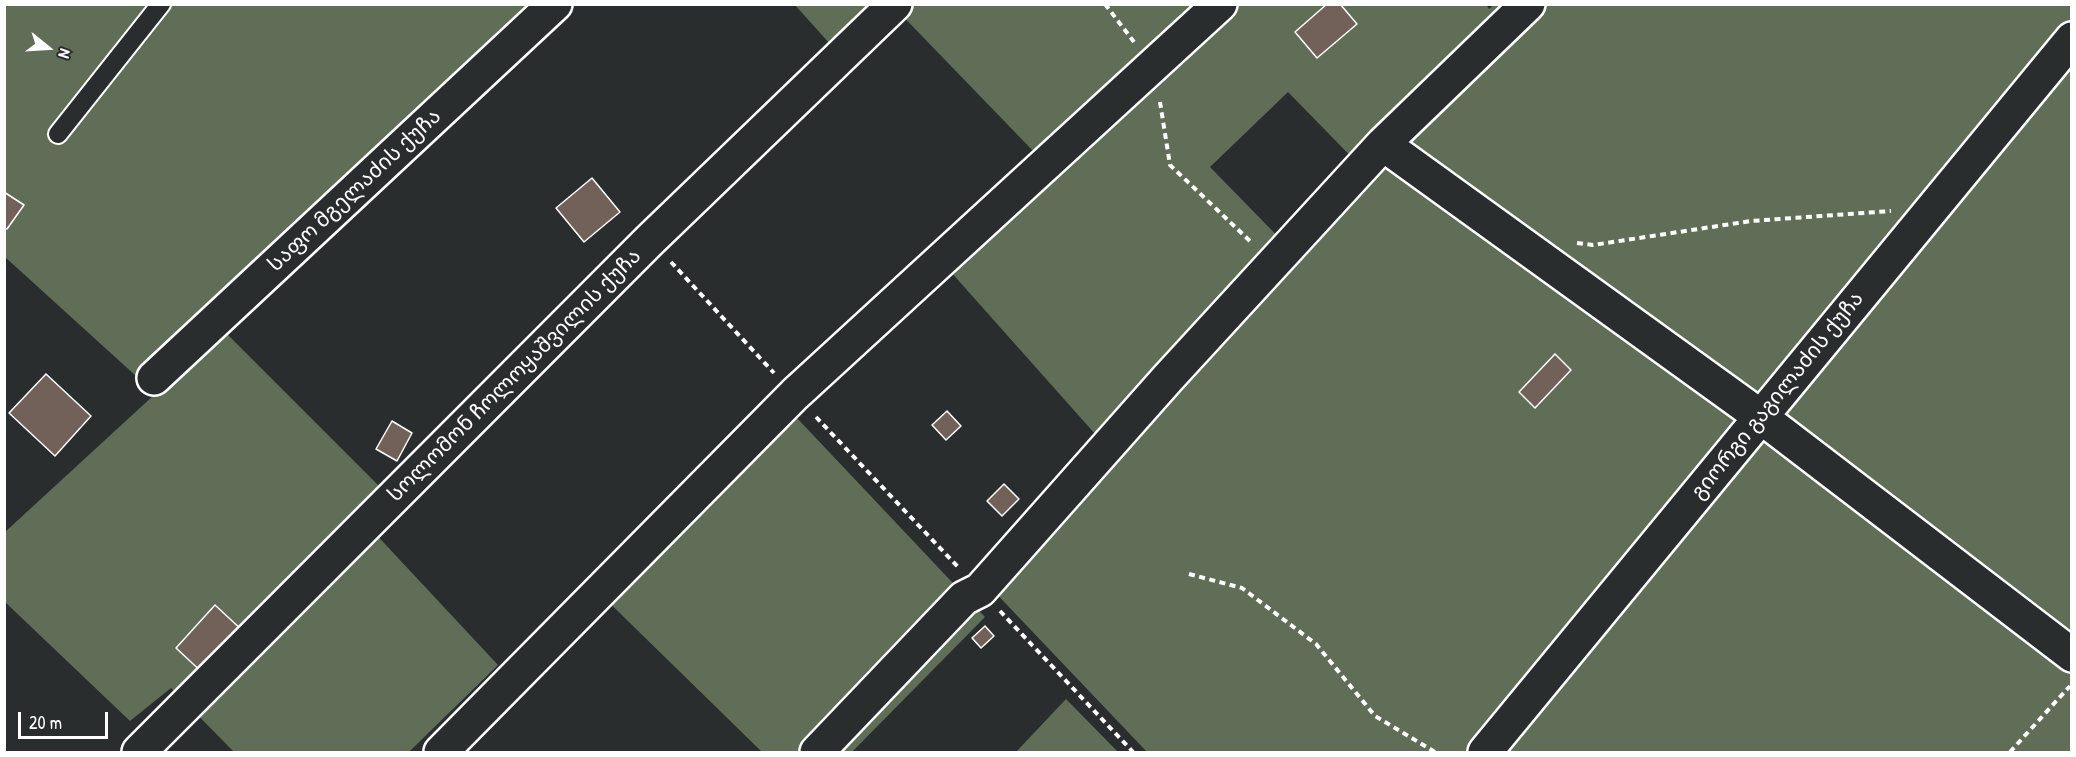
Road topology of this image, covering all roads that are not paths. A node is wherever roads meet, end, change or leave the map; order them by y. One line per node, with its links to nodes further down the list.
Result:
1 (161, 4): 7 (lane)
2 (555, 4): 9 (street, საფო მგელაძის ქუჩა)
3 (895, 4): 12 (street, სოლომონ ჩოლოყაშვილის ქუჩა)
4 (1528, 4): 8 (street)
5 (1214, 6): 13 (street)
6 (2072, 39): 10 (street, გიორგი გაგილაძის ქუჩა)
7 (58, 134)
8 (1383, 144): 10 (street); 14 (street)
9 (154, 378)
10 (1761, 417): 11 (street); 15 (street, გიორგი გაგილაძის ქუჩა)
11 (2072, 655)
12 (139, 753)
13 (441, 753)
14 (818, 753)
15 (1485, 753)

